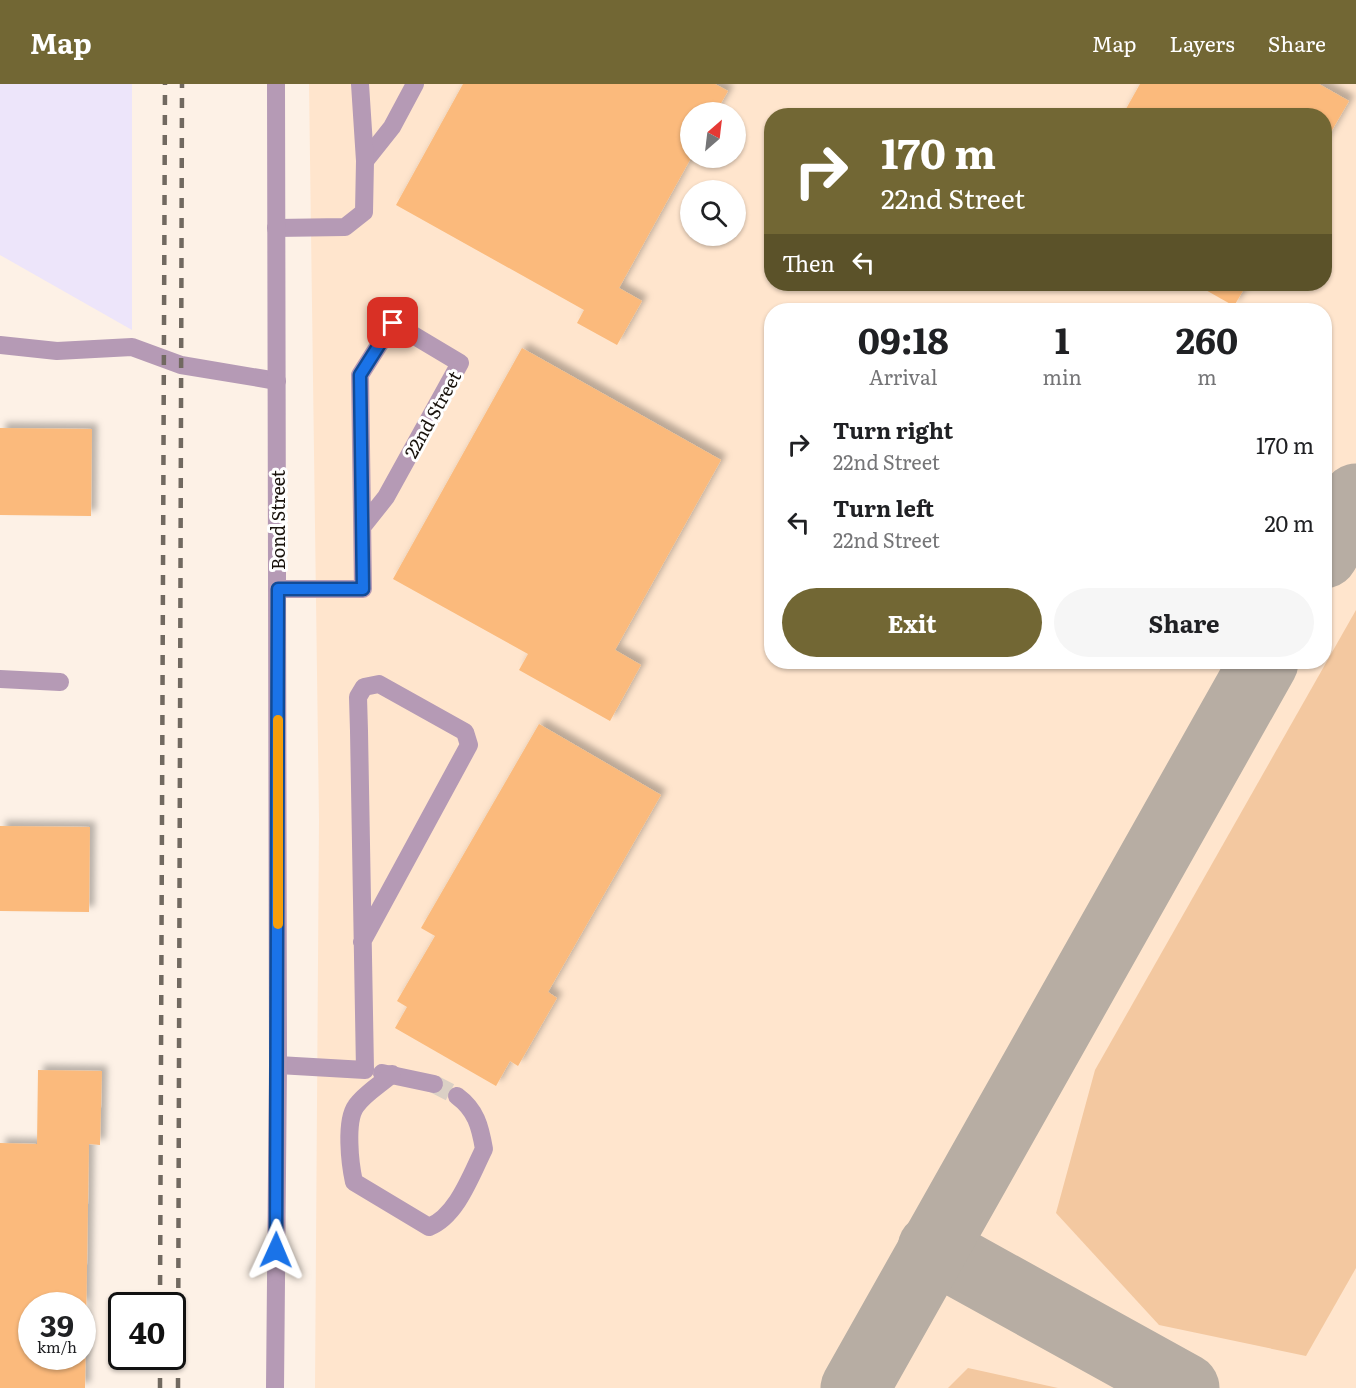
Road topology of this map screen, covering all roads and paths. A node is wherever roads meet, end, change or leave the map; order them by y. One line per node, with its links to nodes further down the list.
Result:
1 (276, 84): 5 (street, Bond Street)
2 (360, 84): 4 (street)
3 (415, 84): 4 (street)
4 (365, 161): 5 (street)
5 (276, 228): 7 (street, Bond Street)
6 (0, 345): 7 (street)
7 (277, 381): 9 (street, Bond Street)
8 (363, 526): 8 (street, 22nd Street); 9 (street, 22nd Street)
9 (278, 589): 13 (street, Bond Street)
10 (0, 679): 11 (street)
11 (60, 682)
12 (363, 942): 12 (street); 14 (street)
13 (278, 1065): 14 (street); 18 (street, Bond Street)
14 (365, 1070): 15 (street)
15 (392, 1074): 16 (street); 17 (street)
16 (435, 1084)
17 (457, 1096)
18 (275, 1388)

